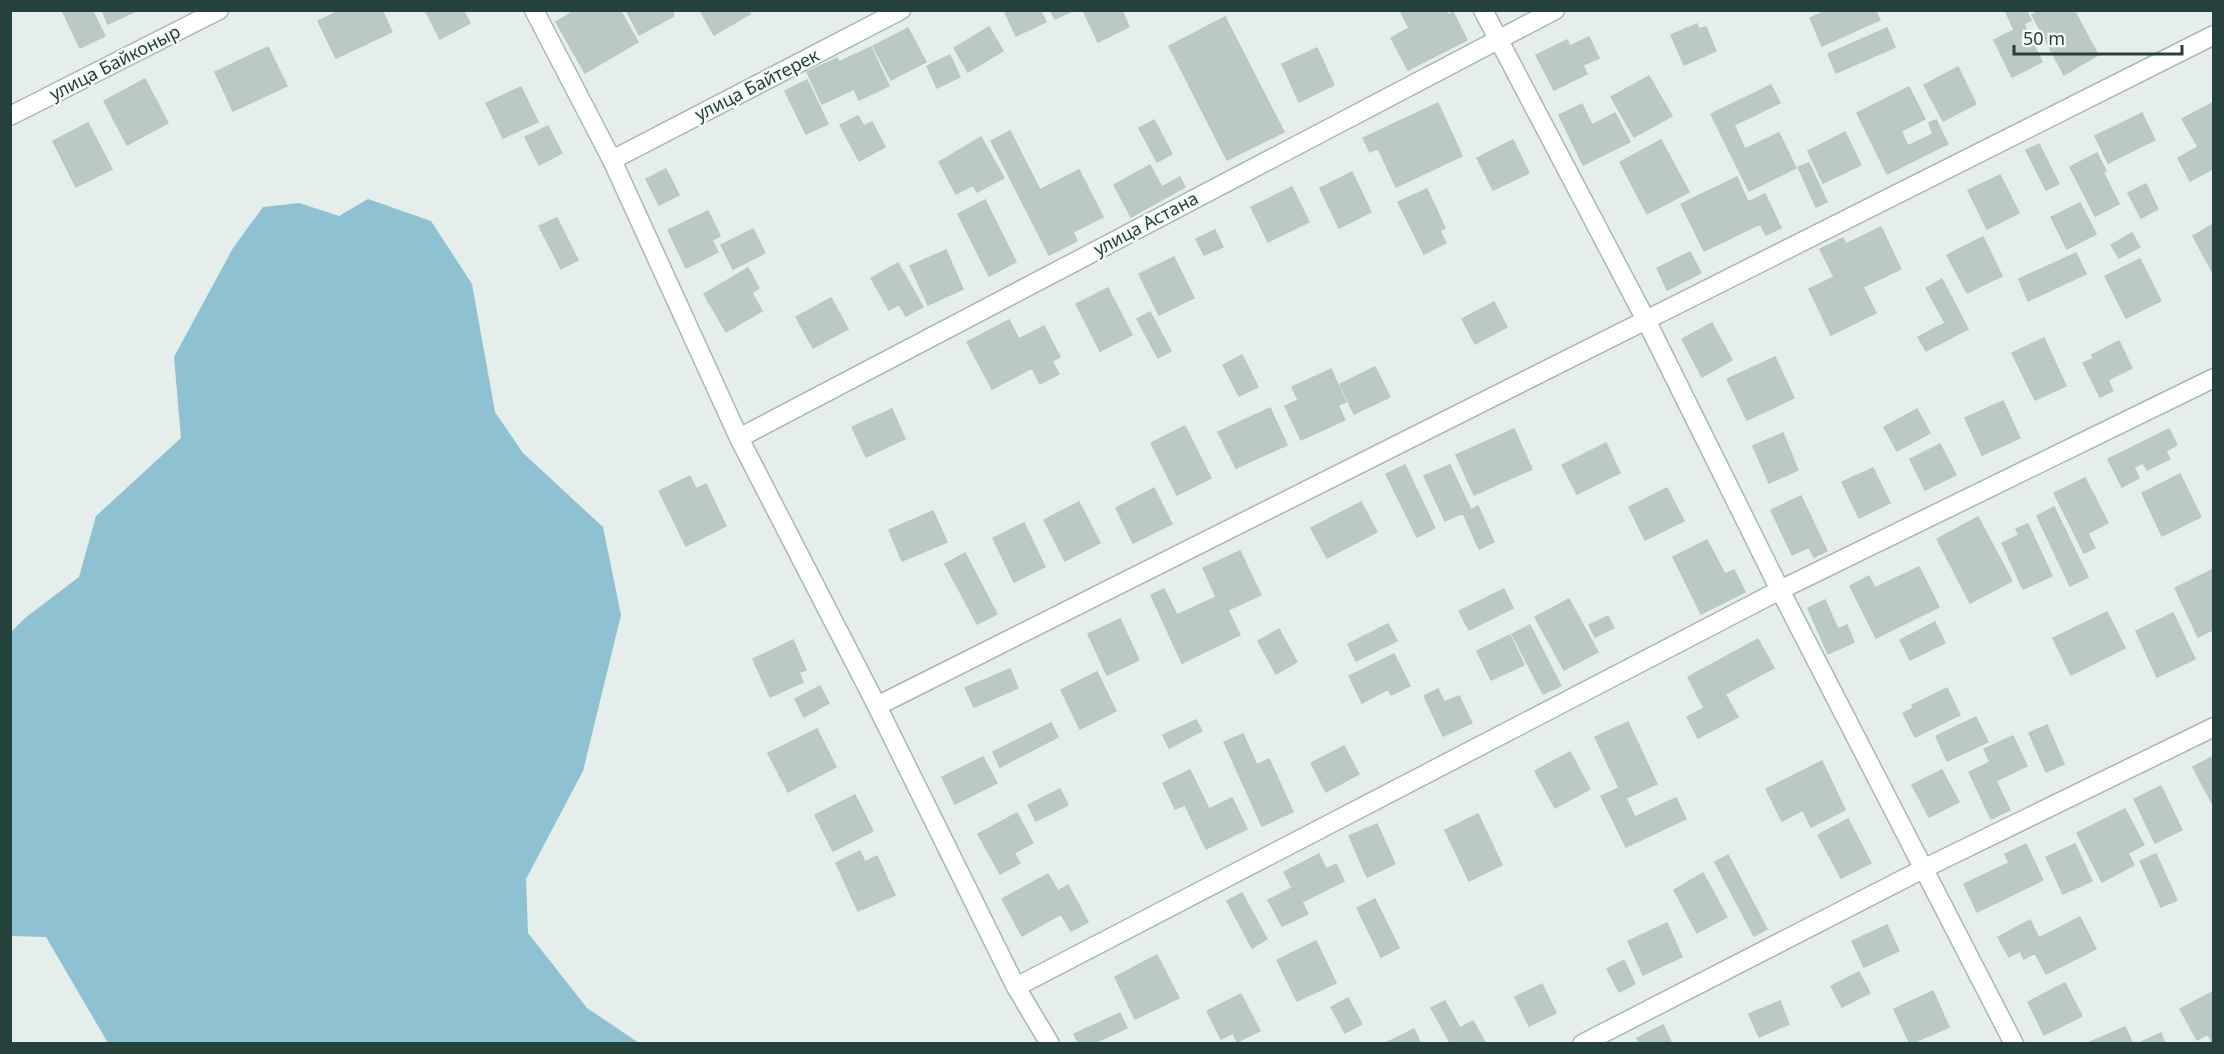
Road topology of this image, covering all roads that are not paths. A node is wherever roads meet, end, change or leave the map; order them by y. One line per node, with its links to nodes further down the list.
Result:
1 (219, 10): 8 (street, улица Байконыр)
2 (534, 10): 9 (street)
3 (901, 10): 9 (street, улица Байтерек)
4 (1483, 10): 7 (street)
5 (1555, 10): 7 (street, улица Астана)
6 (2214, 35): 10 (street)
7 (1498, 39): 10 (street); 12 (street, улица Астана)
8 (10, 116)
9 (612, 160): 12 (street)
10 (1646, 320): 13 (street); 14 (street)
11 (2214, 378): 13 (street)
12 (739, 438): 14 (street)
13 (1780, 590): 16 (street); 17 (street)
14 (877, 706): 17 (street)
15 (2214, 727): 16 (street)
16 (1924, 868): 19 (street); 20 (street)
17 (1016, 987): 18 (street)
18 (1050, 1044)
19 (1582, 1044)
20 (2014, 1044)

